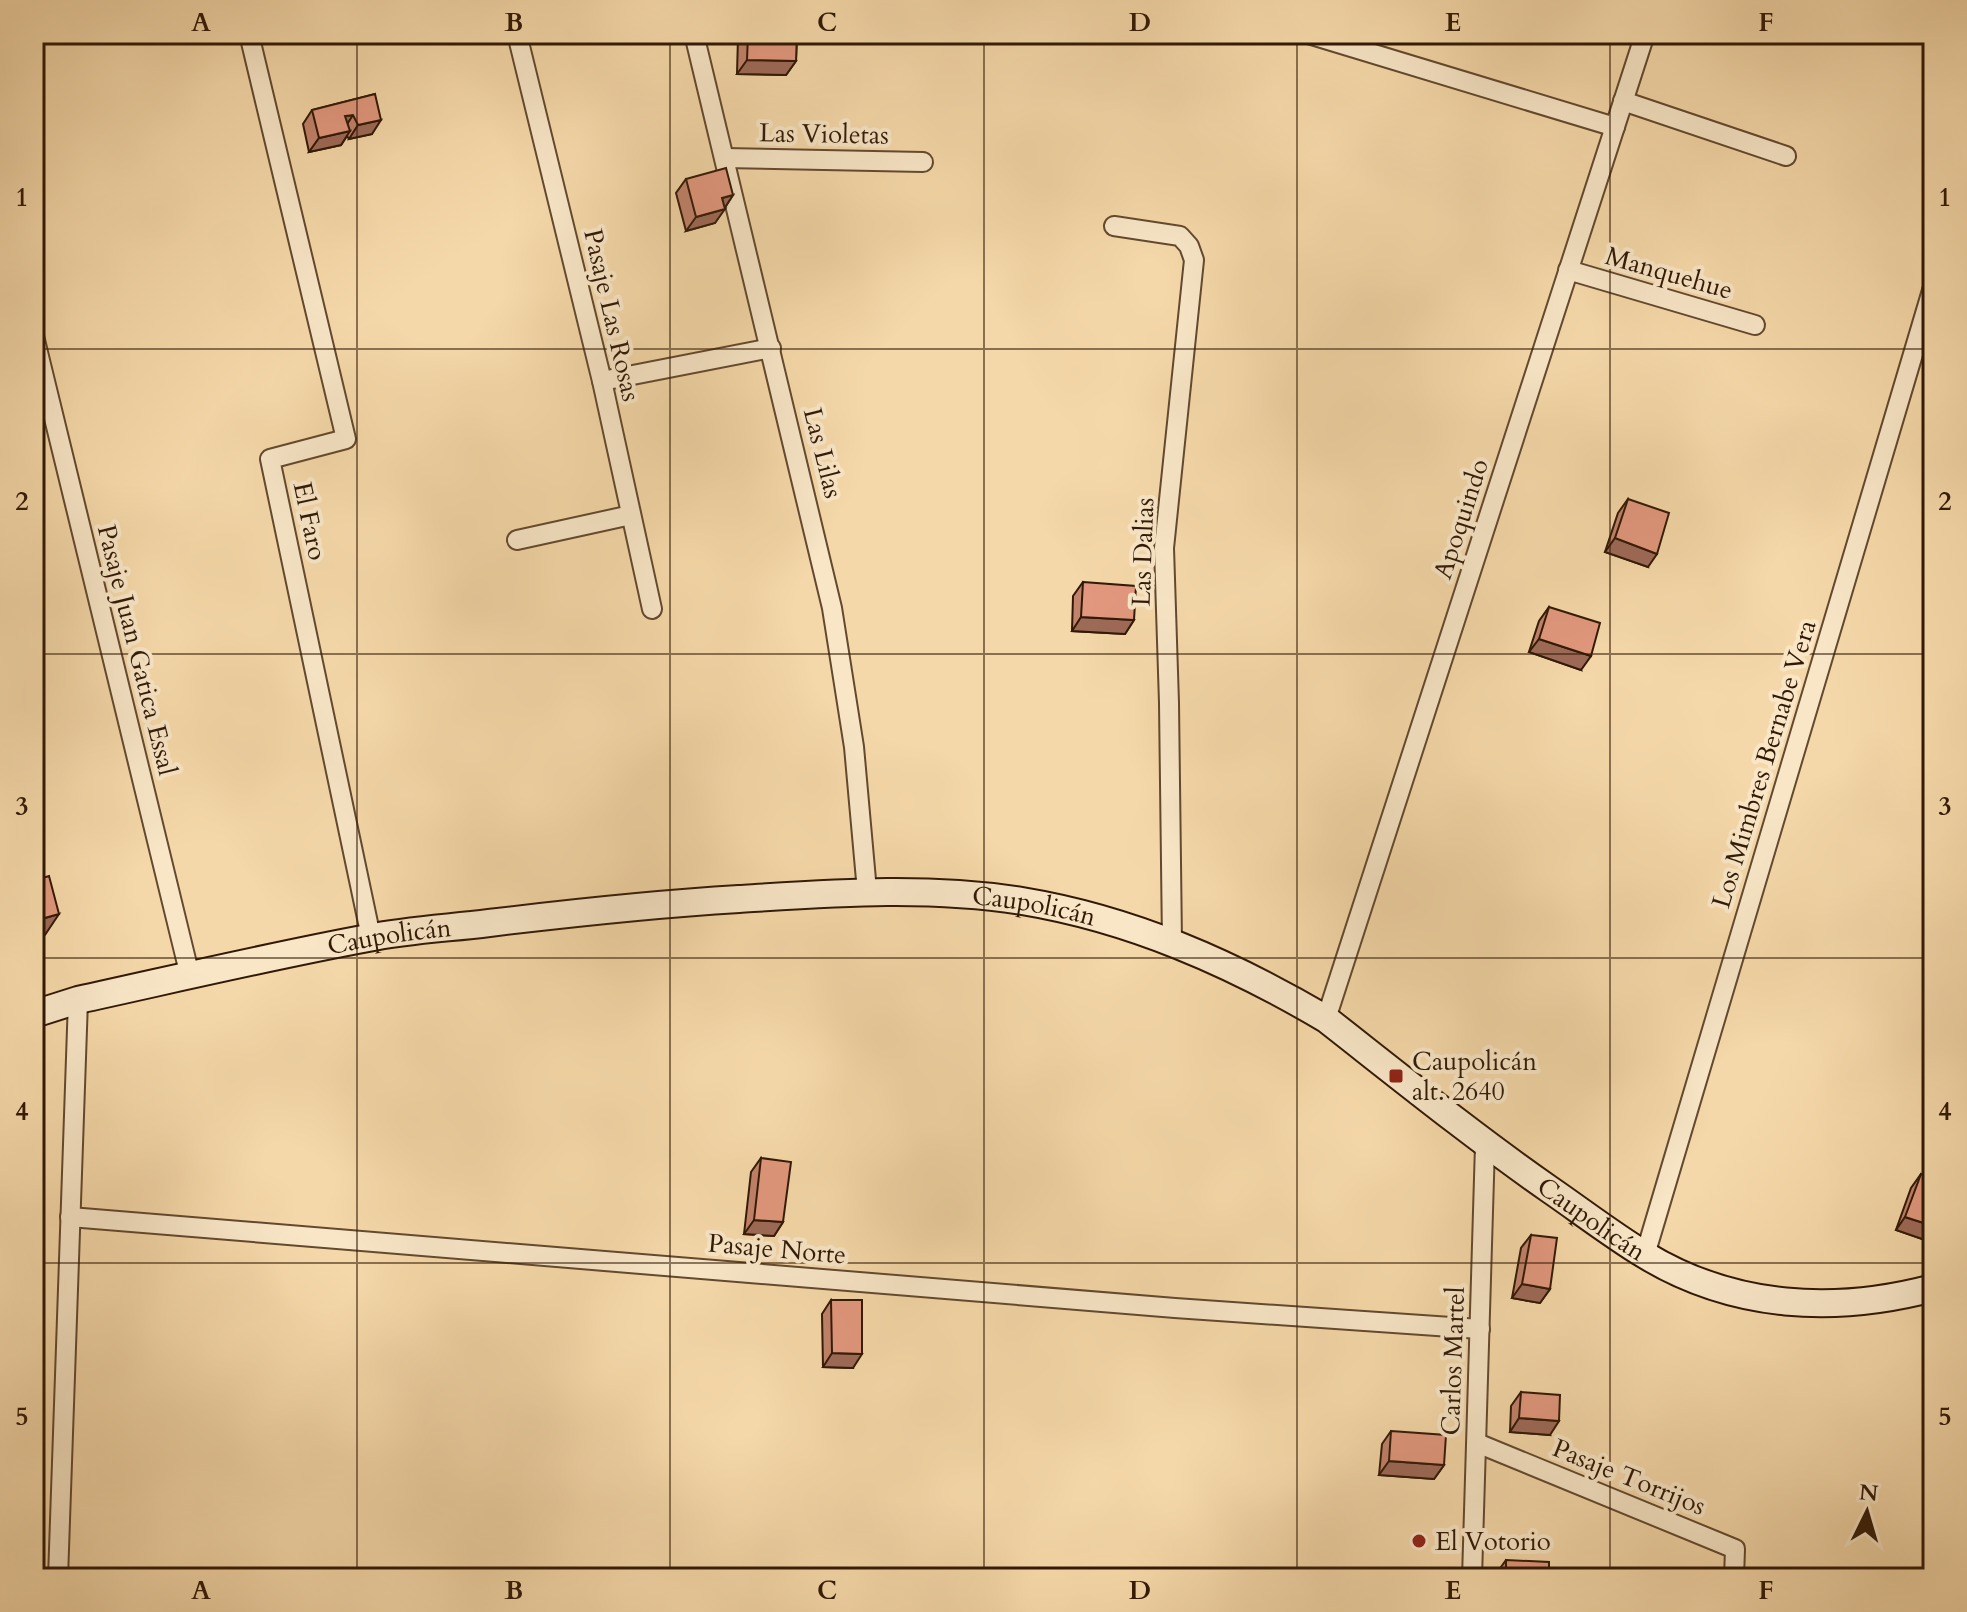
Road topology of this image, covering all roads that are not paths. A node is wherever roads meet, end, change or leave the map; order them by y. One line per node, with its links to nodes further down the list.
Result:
1 (249, 34): 22 (street, El Faro)
2 (517, 34): 17 (street, Pasaje Las Rosas)
3 (694, 34): 9 (street, Las Lilas)
4 (1308, 34): 7 (street)
5 (1645, 34): 6 (street, Apoquindo)
6 (1623, 101): 7 (street, Apoquindo); 8 (street)
7 (1615, 127): 12 (street, Apoquindo)
8 (1786, 156)
9 (725, 158): 10 (street, Las Violetas); 16 (street, Las Lilas)
10 (923, 162)
11 (1114, 226): 23 (street, Las Dalias)
12 (1568, 270): 14 (street, Manquehue); 27 (street, Apoquindo)
13 (1933, 287): 30 (street, Los Mimbres Bernabe Vera)
14 (1755, 325)
15 (34, 336): 24 (street, Pasaje Juan Gatica Essal)
16 (771, 348): 17 (street); 21 (street, Las Lilas)
17 (602, 381): 18 (street, Pasaje Las Rosas)
18 (631, 515): 19 (street); 20 (street, Pasaje Las Rosas)
19 (517, 540)
20 (652, 609)
21 (867, 891): 22 (street, Caupolicán); 23 (street, Caupolicán)
22 (371, 937): 24 (street, Caupolicán)
23 (1172, 942): 27 (street, Caupolicán)
24 (190, 976): 25 (street, Caupolicán)
25 (78, 1000): 26 (street, Caupolicán); 29 (street)
26 (34, 1014)
27 (1326, 1019): 28 (street, Caupolicán)
28 (1485, 1145): 30 (street, Caupolicán); 32 (street, Carlos Martel)
29 (70, 1217): 32 (street, Pasaje Norte); 34 (street)
30 (1645, 1255): 31 (street, Caupolicán)
31 (1933, 1288)
32 (1480, 1329): 33 (street, Carlos Martel)
33 (1477, 1443): 35 (street, Carlos Martel); 36 (street, Pasaje Torrijos)
34 (58, 1578)
35 (1472, 1578)
36 (1734, 1578)

